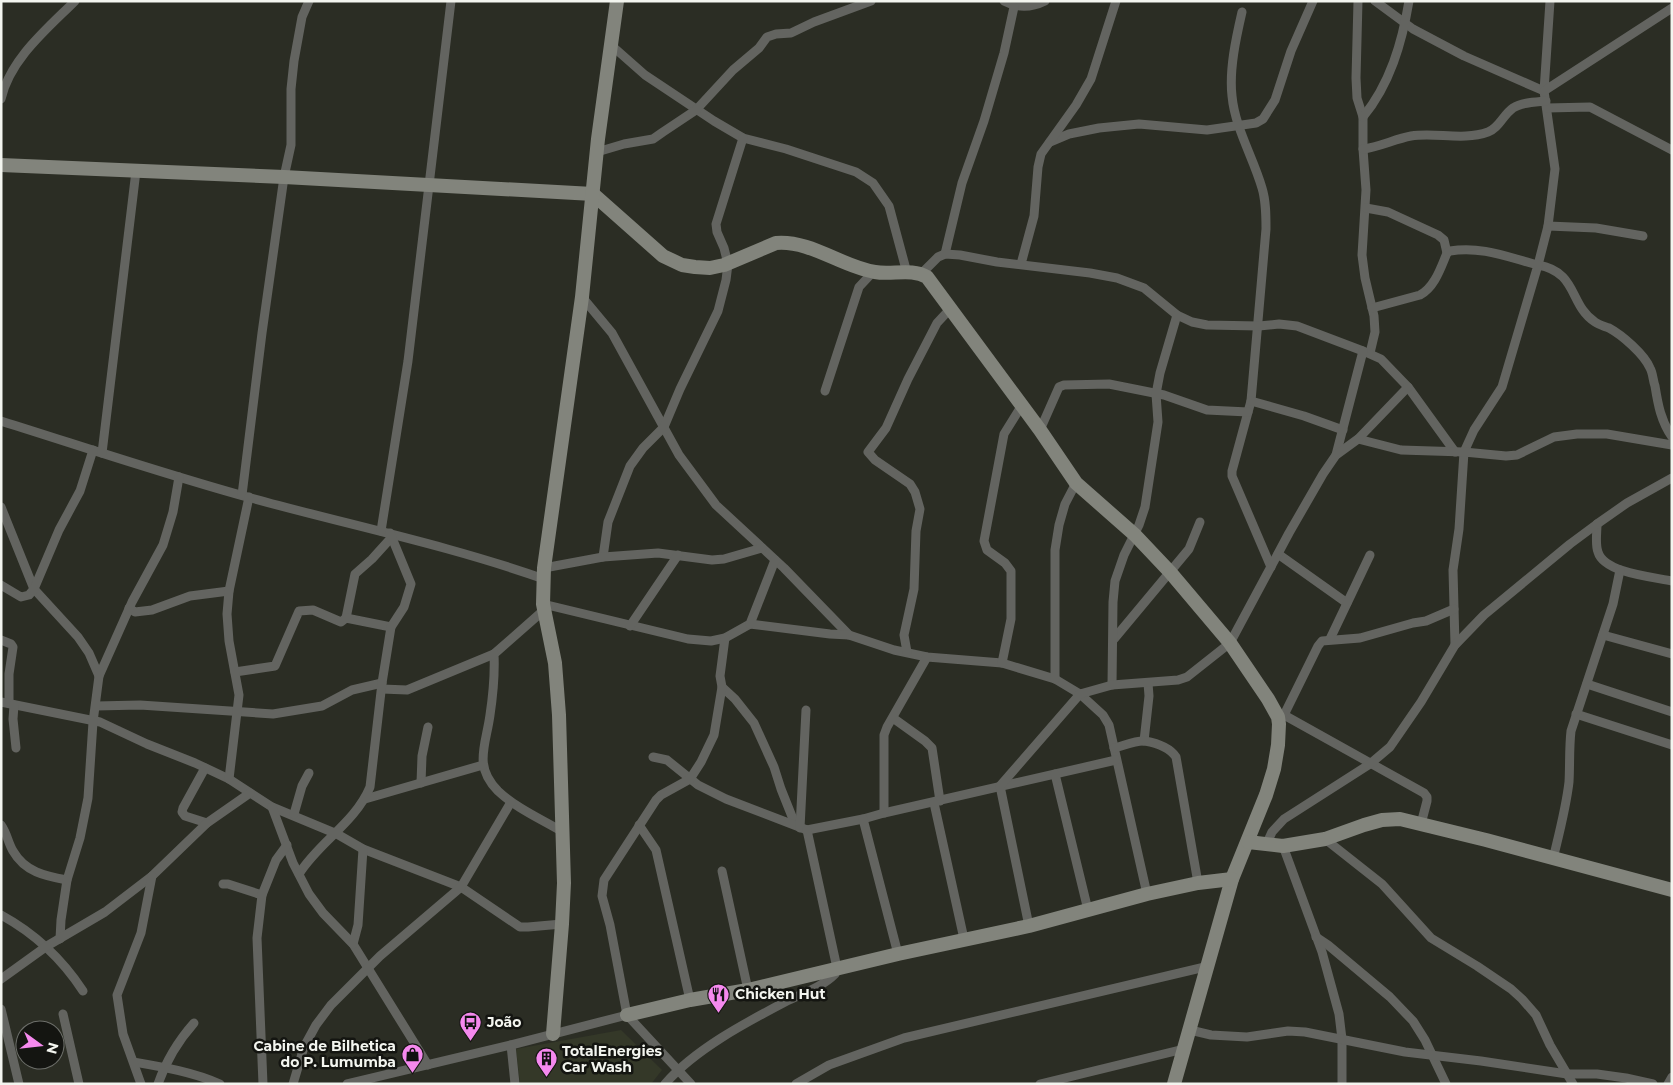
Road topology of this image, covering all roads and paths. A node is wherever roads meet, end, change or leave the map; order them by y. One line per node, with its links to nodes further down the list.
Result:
1 (76, 1): 19 (street)
2 (309, 1): 31 (street)
3 (451, 1): 32 (street)
4 (617, 1): 18 (street)
5 (871, 1): 21 (street)
6 (1004, 1): 14 (street)
7 (1045, 1): 14 (street)
8 (1116, 1): 25 (street)
9 (1313, 1): 23 (street)
10 (1358, 1): 22 (street)
11 (1375, 1): 17 (street)
12 (1409, 1): 17 (street)
13 (1550, 1): 20 (street)
14 (1014, 6): 38 (street)
15 (1672, 8): 20 (street)
16 (1242, 12): 23 (street)
17 (1406, 23): 20 (street); 22 (street)
18 (611, 45): 21 (street); 28 (street)
19 (1, 99)
20 (1546, 100): 26 (street); 27 (street); 35 (street)
21 (696, 110): 24 (street); 28 (street)
22 (1363, 117): 26 (street)
23 (1239, 125): 25 (street); 49 (street)
24 (743, 138): 39 (street); 43 (street)
25 (1050, 142): 40 (street)
26 (1363, 149): 34 (street)
27 (1672, 150)
28 (597, 152): 33 (street)
29 (1, 166): 30 (street)
30 (136, 171): 31 (street); 64 (street)
31 (284, 177): 32 (street); 70 (street)
32 (429, 184): 33 (street); 74 (street)
33 (593, 194): 39 (street); 45 (street)
34 (1366, 208): 37 (street); 47 (street)
35 (1548, 226): 36 (street); 41 (street)
36 (1643, 236)
37 (1447, 253): 41 (street); 47 (street)
38 (945, 254): 40 (street); 44 (street)
39 (728, 264): 42 (street); 58 (street)
40 (1021, 264): 48 (street)
41 (1538, 265): 61 (street); 65 (street)
42 (873, 272): 43 (street); 52 (street)
43 (907, 273): 44 (street)
44 (922, 274): 46 (street)
45 (582, 297): 58 (street); 85 (street)
46 (952, 308): 55 (street); 106 (street)
47 (1372, 308): 50 (street)
48 (1177, 315): 49 (street); 53 (street)
49 (1259, 326): 50 (street); 54 (street)
50 (1367, 352): 51 (street); 60 (street)
51 (1408, 387): 62 (street); 65 (street)
52 (825, 391)
53 (1156, 394): 56 (street); 59 (street); 75 (street)
54 (1251, 401): 56 (street); 60 (street)
55 (1022, 405): 59 (street); 110 (street)
56 (1248, 412): 82 (street)
57 (1, 421): 64 (street)
58 (664, 427): 76 (street); 80 (street)
59 (1040, 430): 69 (street)
60 (1343, 430): 66 (street)
61 (1672, 437)
62 (1358, 439): 65 (street); 66 (street)
63 (1672, 445): 65 (street)
64 (98, 452): 67 (street); 88 (street)
65 (1460, 452): 93 (street)
66 (1336, 455): 77 (street)
67 (179, 477): 70 (street); 92 (street)
68 (1672, 478): 73 (street)
69 (1076, 483): 75 (street); 113 (street)
70 (245, 496): 74 (street); 89 (street)
71 (1, 507): 88 (street)
72 (1200, 522): 84 (street)
73 (1597, 524): 83 (street); 105 (street)
74 (387, 534): 85 (street); 94 (street); 97 (street)
75 (1135, 535): 84 (street); 101 (street)
76 (762, 548): 78 (street); 81 (street)
77 (1278, 554): 82 (street); 90 (street)
78 (678, 555): 80 (street); 96 (street)
79 (1370, 555): 90 (street)
80 (603, 557): 85 (street)
81 (775, 560): 95 (street); 98 (street)
82 (1271, 567): 104 (street)
83 (1620, 570): 86 (street); 99 (street)
84 (1170, 572): 101 (street); 104 (street)
85 (544, 574): 91 (street)
86 (1672, 581)
87 (1, 586): 88 (street)
88 (34, 589): 112 (street)
89 (229, 591): 92 (street); 111 (street)
90 (1347, 603): 102 (street)
91 (543, 607): 96 (street); 107 (street); 158 (street)
92 (129, 608): 112 (street)
93 (1454, 610): 102 (street); 105 (street)
94 (346, 618): 97 (street); 111 (street)
95 (750, 624): 98 (street); 100 (street)
96 (630, 626): 100 (street)
97 (391, 627): 117 (street)
98 (849, 635): 106 (street)
99 (1602, 635): 108 (street); 115 (street)
100 (726, 638): 118 (street)
101 (1114, 639): 116 (street)
102 (1330, 639): 126 (street)
103 (1, 640): 120 (street)
104 (1230, 643): 114 (street); 126 (street)
105 (1455, 645): 136 (street)
106 (907, 652): 109 (street)
107 (494, 654): 117 (street); 137 (street)
108 (1672, 654)
109 (927, 657): 110 (street); 127 (street)
110 (1002, 663): 113 (street)
111 (235, 672): 123 (street)
112 (99, 676): 121 (street)
113 (1055, 679): 119 (street)
114 (1148, 683): 116 (street); 130 (street)
115 (1587, 684): 124 (street); 125 (street)
116 (1112, 685): 119 (street)
117 (382, 686): 123 (street); 146 (street)
118 (722, 688): 142 (street); 157 (street)
119 (1080, 694): 133 (street); 144 (street)
120 (8, 703): 128 (street); 132 (street)
121 (96, 706): 123 (street); 128 (street)
122 (806, 710): 157 (street)
123 (238, 712): 141 (street)
124 (1672, 712)
125 (1576, 714): 131 (street); 166 (street)
126 (1281, 716): 136 (street); 161 (street)
127 (893, 718): 148 (street); 150 (street)
128 (93, 722): 138 (street); 171 (street)
129 (428, 727): 143 (street)
130 (1144, 741): 133 (street); 173 (street)
131 (1672, 745)
132 (16, 748)
133 (1114, 748): 135 (street)
134 (653, 757): 142 (street)
135 (1116, 760): 140 (street); 176 (street)
136 (1370, 764): 154 (street); 163 (street)
137 (483, 765): 143 (street); 147 (street)
138 (205, 768): 141 (street); 153 (street)
139 (309, 773): 151 (street)
140 (1055, 774): 144 (street); 178 (street)
141 (230, 779): 145 (street)
142 (690, 779): 156 (street); 157 (street)
143 (421, 783): 146 (street)
144 (1000, 786): 148 (street); 181 (street)
145 (250, 793): 149 (street); 153 (street)
146 (365, 799): 159 (street)
147 (511, 802): 158 (street); 174 (street)
148 (937, 802): 150 (street); 184 (street)
149 (272, 807): 151 (street); 162 (street)
150 (884, 813): 152 (street)
151 (294, 814): 159 (street)
152 (863, 819): 157 (street); 187 (street)
153 (207, 823): 169 (street)
154 (1421, 824): 160 (street); 166 (street)
155 (1, 825): 171 (street)
156 (639, 825): 194 (street); 197 (street)
157 (801, 827): 190 (street)
158 (563, 832): 180 (street)
159 (337, 834): 165 (street); 168 (street)
160 (1325, 839): 164 (street); 209 (street)
161 (1248, 842): 163 (street); 170 (street)
162 (287, 845): 168 (street); 177 (street)
163 (1266, 845): 164 (street)
164 (1283, 846): 182 (street)
165 (363, 849): 174 (street); 185 (street)
166 (1553, 859): 175 (street)
167 (722, 871): 192 (street)
168 (299, 874): 185 (street)
169 (152, 876): 183 (street); 205 (street)
170 (1232, 879): 173 (street); 188 (street)
171 (67, 880): 183 (street)
172 (223, 884): 177 (street)
173 (1198, 884): 176 (street)
174 (461, 887): 180 (street); 189 (street)
175 (1672, 890)
176 (1147, 894): 178 (street)
177 (262, 895): 217 (street)
178 (1088, 910): 181 (street)
179 (1, 915): 186 (street)
180 (562, 924): 200 (street)
181 (1030, 926): 184 (street)
182 (1316, 937): 201 (street); 204 (street)
183 (60, 939): 186 (street)
184 (964, 939): 187 (street)
185 (353, 944): 189 (street)
186 (47, 946): 191 (street); 193 (street)
187 (898, 954): 190 (street)
188 (1209, 966): 199 (street); 223 (street)
189 (367, 968): 206 (street); 218 (street)
190 (836, 968): 192 (street); 208 (street)
191 (1, 979)
192 (748, 990): 194 (street)
193 (83, 991)
194 (690, 1000): 197 (street)
195 (1, 1009): 212 (street)
196 (63, 1014): 213 (street)
197 (628, 1015): 200 (street); 208 (street)
198 (194, 1023): 207 (street)
199 (1190, 1030): 201 (street); 203 (street)
200 (553, 1034): 202 (street)
201 (1342, 1039): 204 (street); 225 (street)
202 (511, 1045): 206 (street); 220 (street)
203 (1184, 1049): 211 (street); 224 (street)
204 (1433, 1056): 209 (street); 226 (street)
205 (134, 1062): 207 (street); 214 (street)
206 (428, 1065): 219 (street)
207 (164, 1067): 215 (street); 216 (street)
208 (678, 1069): 221 (street); 222 (street)
209 (1567, 1074): 227 (street); 228 (street)
210 (1672, 1077): 229 (street)
211 (1178, 1083)
212 (19, 1084)
213 (78, 1084)
214 (141, 1084)
215 (158, 1084)
216 (220, 1084)
217 (263, 1084)
218 (293, 1084)
219 (347, 1084)
220 (515, 1084)
221 (665, 1084)
222 (691, 1084)
223 (796, 1084)
224 (1040, 1084)
225 (1342, 1084)
226 (1446, 1084)
227 (1574, 1084)
228 (1653, 1084)
229 (1668, 1084)

